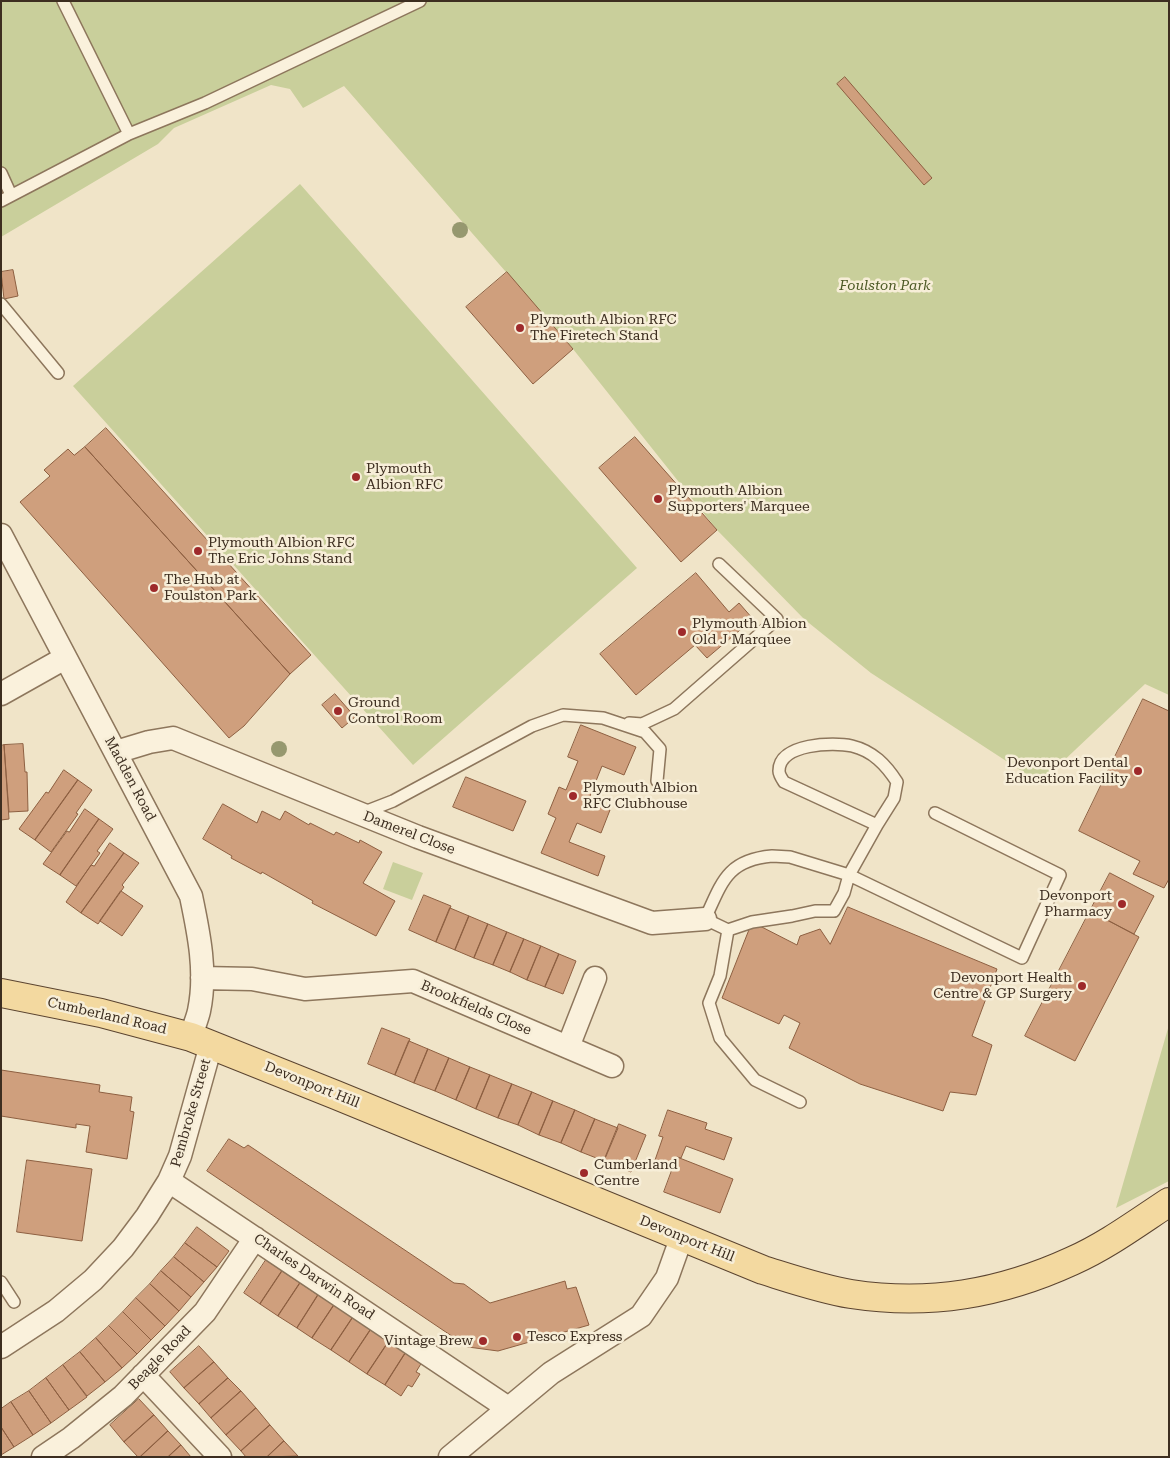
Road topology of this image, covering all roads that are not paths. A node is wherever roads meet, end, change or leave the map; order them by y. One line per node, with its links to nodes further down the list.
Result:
1 (63, 1): 3 (lane)
2 (420, 1): 3 (lane)
3 (129, 134): 5 (lane)
4 (1, 173): 5 (lane)
5 (6, 198)
6 (1, 304): 7 (lane)
7 (58, 373)
8 (1, 535): 10 (street, Madden Road)
9 (719, 564): 12 (lane)
10 (65, 658): 11 (street); 13 (street, Madden Road)
11 (1, 694)
12 (615, 722): 14 (lane); 16 (lane)
13 (116, 752): 16 (street, Damerel Close); 21 (street, Madden Road)
14 (657, 781)
15 (936, 813): 18 (lane)
16 (360, 814): 19 (street, Damerel Close)
17 (877, 824): 17 (lane); 18 (lane)
18 (849, 875): 19 (lane); 20 (lane)
19 (705, 919): 20 (lane)
20 (728, 930): 27 (lane)
21 (202, 978): 24 (street, Madden Road); 25 (street, Brookfields Close)
22 (595, 978): 25 (street)
23 (1, 993): 24 (main road, Cumberland Road)
24 (201, 1041): 28 (street, Pembroke Street); 30 (main road, Devonport Hill)
25 (568, 1047): 26 (street, Brookfields Close)
26 (612, 1066)
27 (800, 1102)
28 (169, 1181): 31 (street, Charles Darwin Road); 34 (street, Pembroke Street)
29 (1169, 1202): 30 (main road, Devonport Hill)
30 (682, 1236): 36 (street)
31 (255, 1238): 35 (street, Beagle Road); 36 (street, Charles Darwin Road)
32 (1, 1282): 33 (lane)
33 (14, 1302)
34 (1, 1347)
35 (143, 1375): 37 (street, Beagle Road); 38 (street)
36 (508, 1408): 39 (street)
37 (43, 1457)
38 (220, 1457)
39 (450, 1457)

